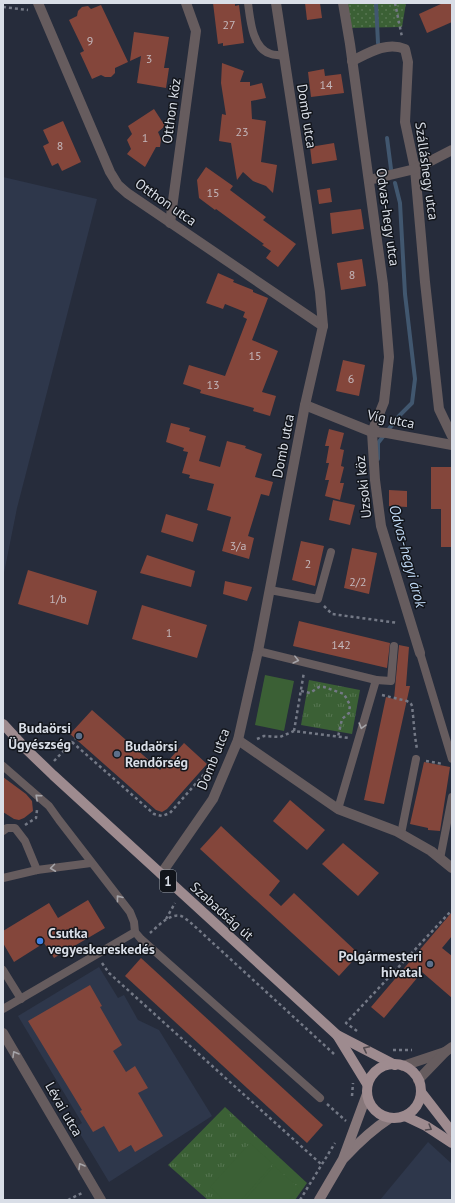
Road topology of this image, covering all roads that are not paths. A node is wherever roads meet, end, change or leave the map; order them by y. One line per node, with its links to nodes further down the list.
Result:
1 (186, 3): 11 (street, Otthon köz)
2 (248, 3): 6 (lane)
3 (276, 3): 6 (street, Domb utca)
4 (344, 3): 7 (street, Odvas-hegy utca)
5 (40, 7): 11 (street, Otthon utca)
6 (283, 56): 12 (street, Domb utca)
7 (352, 61): 9 (street, Szálláshegy utca); 10 (street, Odvas-hegy utca)
8 (452, 150): 9 (street)
9 (415, 168): 10 (street); 15 (street, Szálláshegy utca)
10 (369, 180): 14 (street, Odvas-hegy utca)
11 (170, 223): 12 (street, Otthon utca)
12 (323, 326): 13 (street, Domb utca)
13 (305, 405): 14 (street, Víg utca); 18 (street, Domb utca)
14 (372, 432): 16 (street, Víg utca); 21 (street, Uzsoki köz)
15 (452, 436)
16 (452, 445)
17 (331, 552): 18 (lane)
18 (270, 590): 20 (street, Domb utca)
19 (394, 646): 22 (lane)
20 (258, 651): 22 (lane, one-way to 22); 24 (street, Domb utca)
21 (420, 653): 26 (lane)
22 (376, 680): 29 (lane, one-way to 29)
23 (3, 724): 36 (main road, Szabadság út / 1)
24 (240, 742): 29 (street); 36 (street, Domb utca)
25 (416, 759): 31 (lane)
26 (452, 759)
27 (3, 766): 33 (lane, one-way to 27)
28 (452, 797): 32 (lane)
29 (338, 809): 31 (street)
30 (3, 831): 35 (lane)
31 (401, 834): 32 (street)
32 (440, 859): 34 (street)
33 (92, 863): 35 (lane, one-way to 35); 38 (lane, one-way to 33)
34 (452, 868)
35 (37, 870): 37 (lane)
36 (161, 874): 43 (main road, Szabadság út / 1)
37 (3, 878)
38 (135, 932): 40 (lane); 49 (lane)
39 (3, 970): 40 (lane)
40 (21, 999): 41 (lane)
41 (3, 1010)
42 (3, 1033): 55 (street, Lévai utca, one-way to 42)
43 (337, 1035): 45 (main road, Szabadság út / 1, one-way to 43); 47 (main road, Szabadság út / 1)
44 (449, 1050): 45 (street); 46 (street)
45 (399, 1065): 46 (main road, 1); 47 (main road)
46 (418, 1080): 48 (main road)
47 (367, 1089): 51 (main road, 1); 54 (main road)
48 (421, 1092): 50 (main road); 52 (main road)
49 (320, 1098)
50 (405, 1116): 51 (main road); 53 (main road, one-way to 53)
51 (390, 1118): 54 (main road)
52 (452, 1132)
53 (452, 1143)
54 (343, 1159): 56 (main road)
55 (101, 1200)
56 (319, 1200)

